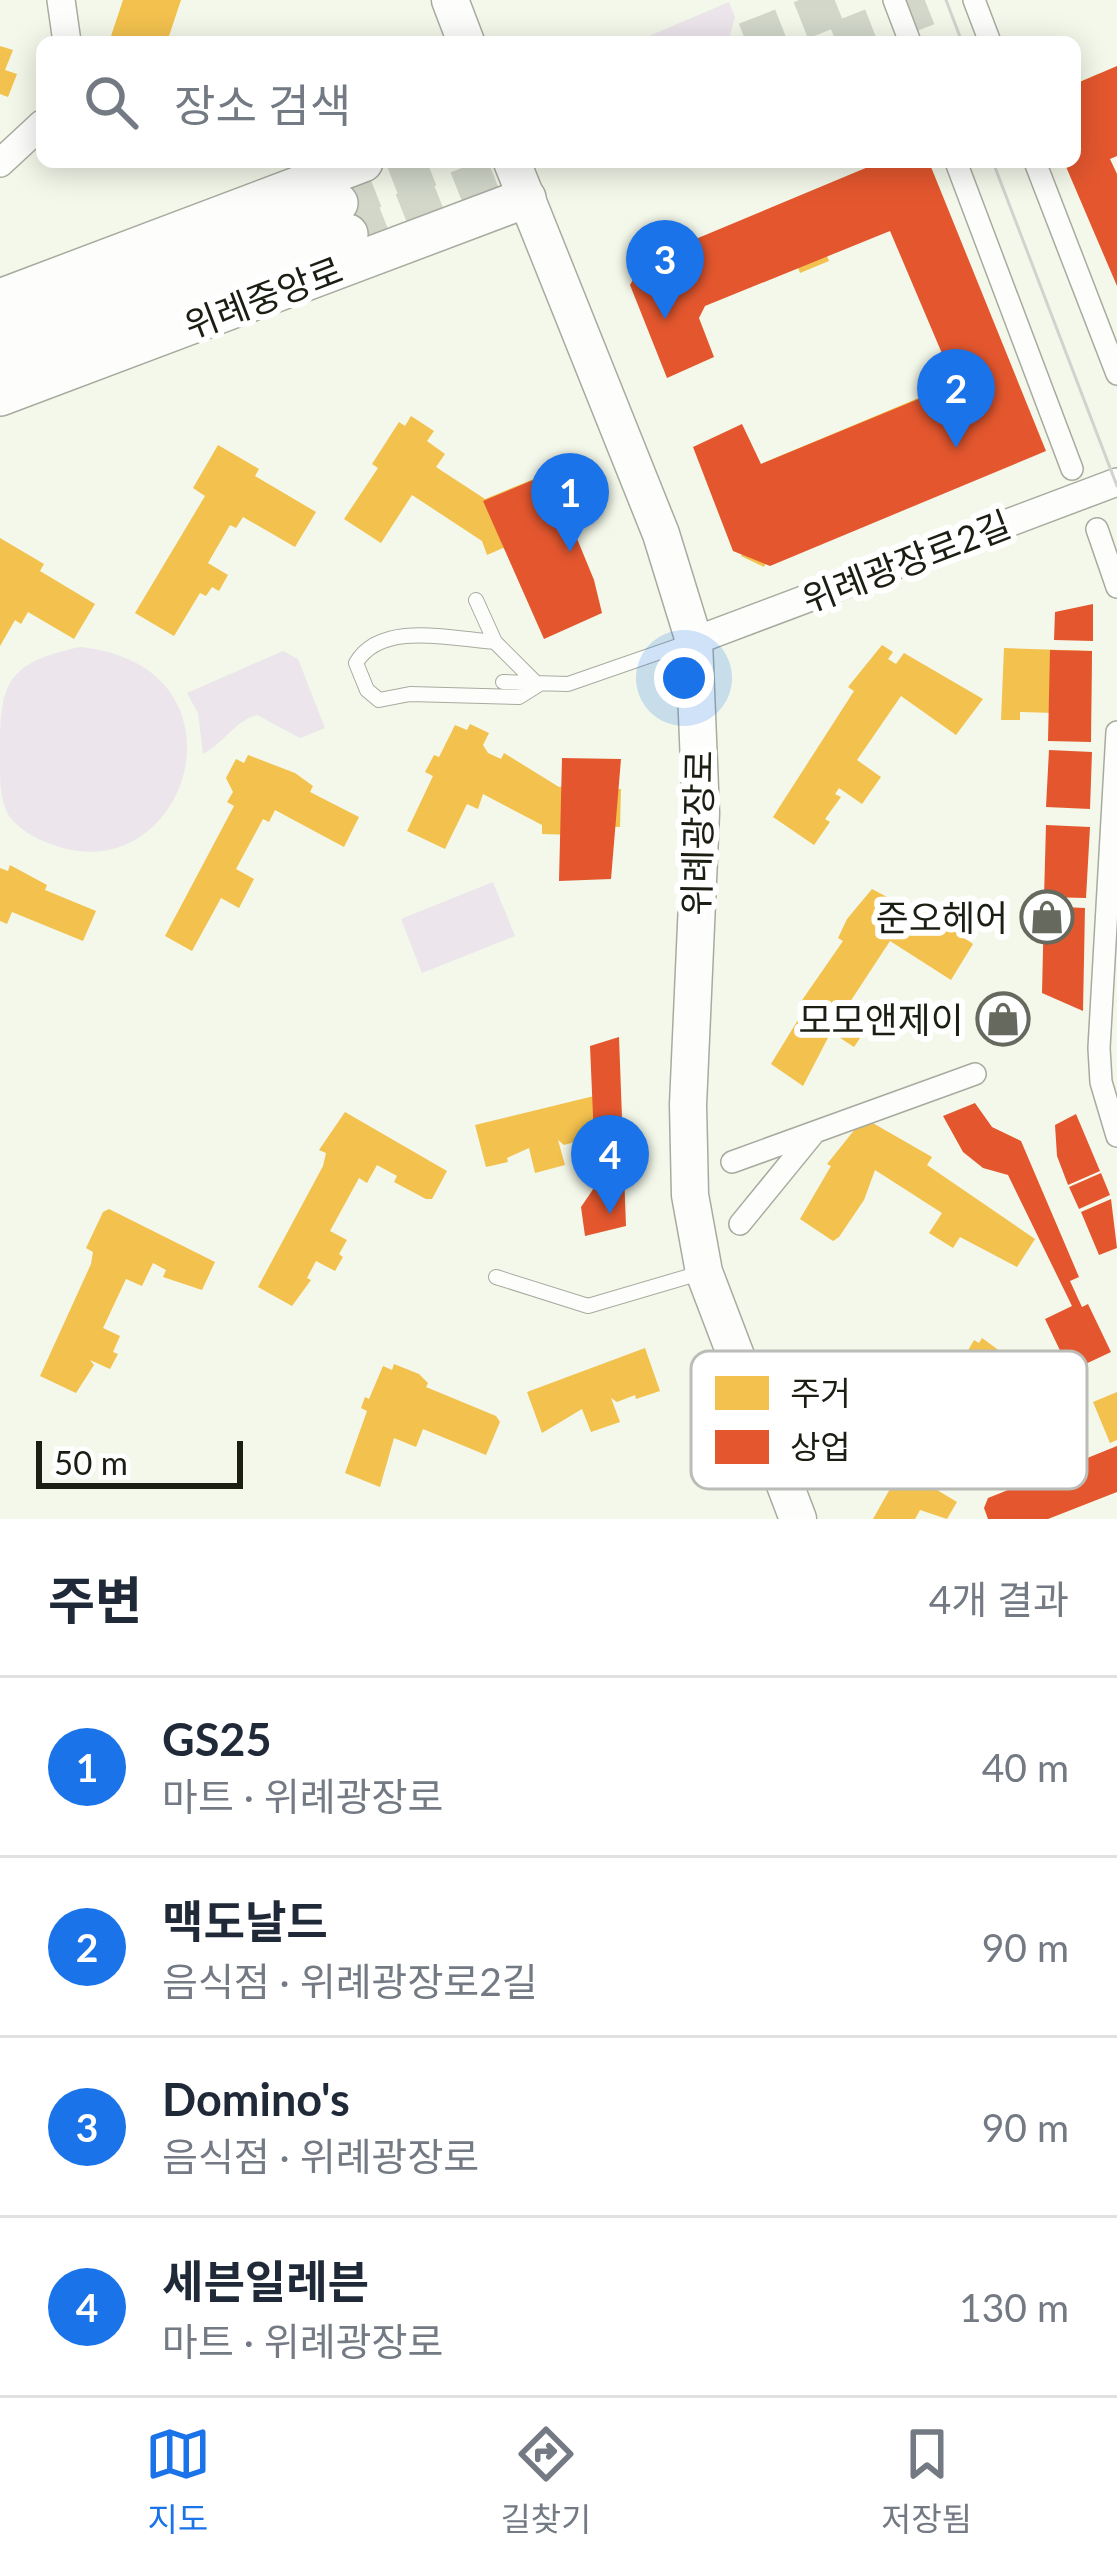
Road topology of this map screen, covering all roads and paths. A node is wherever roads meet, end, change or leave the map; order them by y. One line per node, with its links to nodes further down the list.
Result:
1 (61, 0): 5 (street)
2 (450, 0): 6 (street)
3 (894, 0): 7 (street)
4 (974, 0): 8 (street)
5 (67, 36)
6 (464, 36)
7 (908, 36)
8 (987, 36)
9 (36, 130): 10 (street)
10 (0, 163)
11 (347, 168): 15 (main road)
12 (958, 168): 20 (street)
13 (1037, 168): 18 (street)
14 (519, 180): 19 (main road, 위례중앙로); 25 (street, 위례광장로)
15 (0, 299)
16 (0, 330): 17 (main road, 위례중앙로)
17 (0, 366)
18 (1117, 374)
19 (0, 396)
20 (1072, 469)
21 (1117, 482): 25 (street, 위례광장로2길)
22 (1097, 529): 23 (street)
23 (1117, 587)
24 (476, 600): 26 (lane)
25 (694, 640): 28 (lane); 35 (street, 위례광장로)
26 (495, 642): 28 (lane); 28 (lane)
27 (503, 682): 28 (lane)
28 (538, 685)
29 (1117, 732): 32 (street)
30 (975, 1074): 31 (street)
31 (816, 1132): 33 (street); 34 (street)
32 (1117, 1136)
33 (732, 1162)
34 (740, 1224)
35 (704, 1272): 36 (lane); 37 (street, 위례광장로)
36 (496, 1277)
37 (734, 1351)
38 (787, 1489): 39 (street, 위례광장로)
39 (798, 1519)

